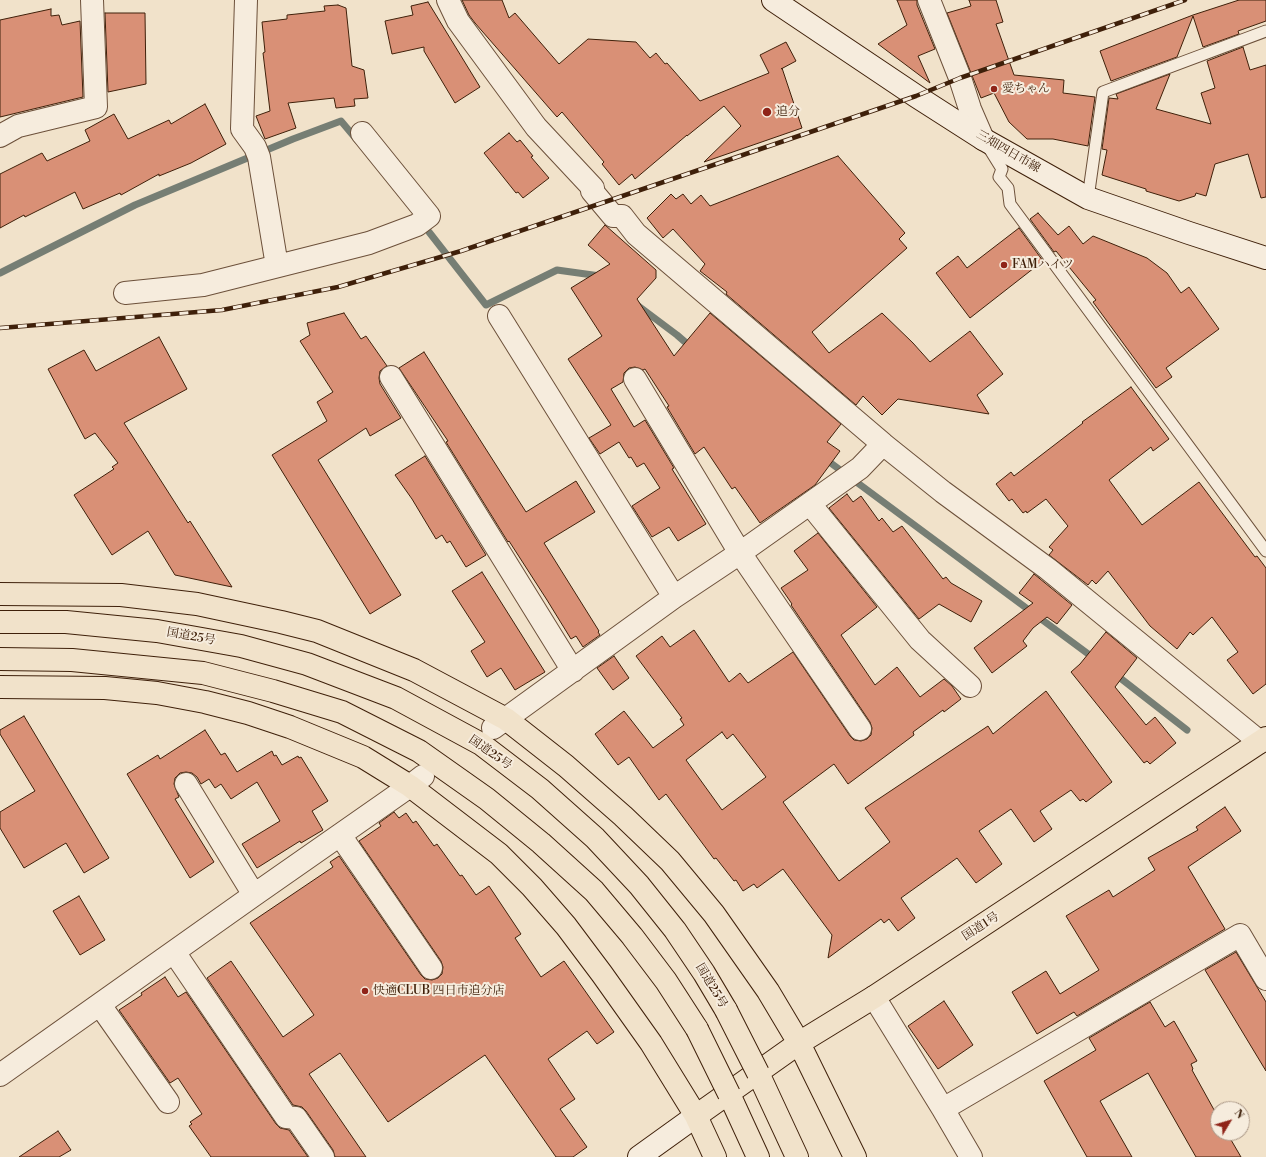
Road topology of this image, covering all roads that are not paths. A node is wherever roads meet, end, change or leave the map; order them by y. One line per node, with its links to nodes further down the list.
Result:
1 (92, 0): 8 (street)
2 (246, 0): 12 (street)
3 (448, 0): 17 (street)
4 (773, 0): 9 (street, 三畑四日市線)
5 (929, 0): 9 (street)
6 (1266, 32): 10 (lane)
7 (362, 133): 12 (street)
8 (0, 136)
9 (983, 139): 10 (street, 三畑四日市線); 19 (lane)
10 (1088, 198): 11 (street, 三畑四日市線)
11 (1266, 258)
12 (277, 266): 13 (street)
13 (125, 293)
14 (499, 316): 22 (street)
15 (391, 377): 25 (street)
16 (635, 379): 20 (street)
17 (883, 444): 18 (street); 30 (street)
18 (810, 504): 20 (street); 26 (street)
19 (1266, 551)
20 (740, 553): 22 (street); 29 (street)
21 (0, 594): 28 (highway)
22 (674, 597): 25 (street)
23 (0, 622): 45 (highway, 国道25号, bridge)
24 (0, 659): 49 (highway, bridge)
25 (573, 671): 28 (street)
26 (970, 686)
27 (0, 687): 31 (highway)
28 (499, 723): 40 (highway)
29 (860, 728)
30 (1263, 740): 38 (highway, 国道1号)
31 (416, 781): 33 (street); 44 (highway)
32 (186, 784): 34 (street)
33 (340, 836): 34 (street); 36 (street)
34 (254, 895): 35 (street)
35 (174, 952): 39 (street); 46 (street)
36 (431, 968)
37 (1266, 979): 43 (street)
38 (874, 997): 40 (highway, 国道1号); 43 (street)
39 (100, 1005): 41 (street); 42 (street)
40 (799, 1043): 44 (highway, 国道1号); 50 (highway)
41 (0, 1075)
42 (168, 1102)
43 (943, 1109): 51 (street)
44 (696, 1116): 47 (street); 48 (highway)
45 (794, 1150)
46 (323, 1157)
47 (639, 1157)
48 (715, 1157)
49 (758, 1157)
50 (855, 1157)
51 (971, 1157)

